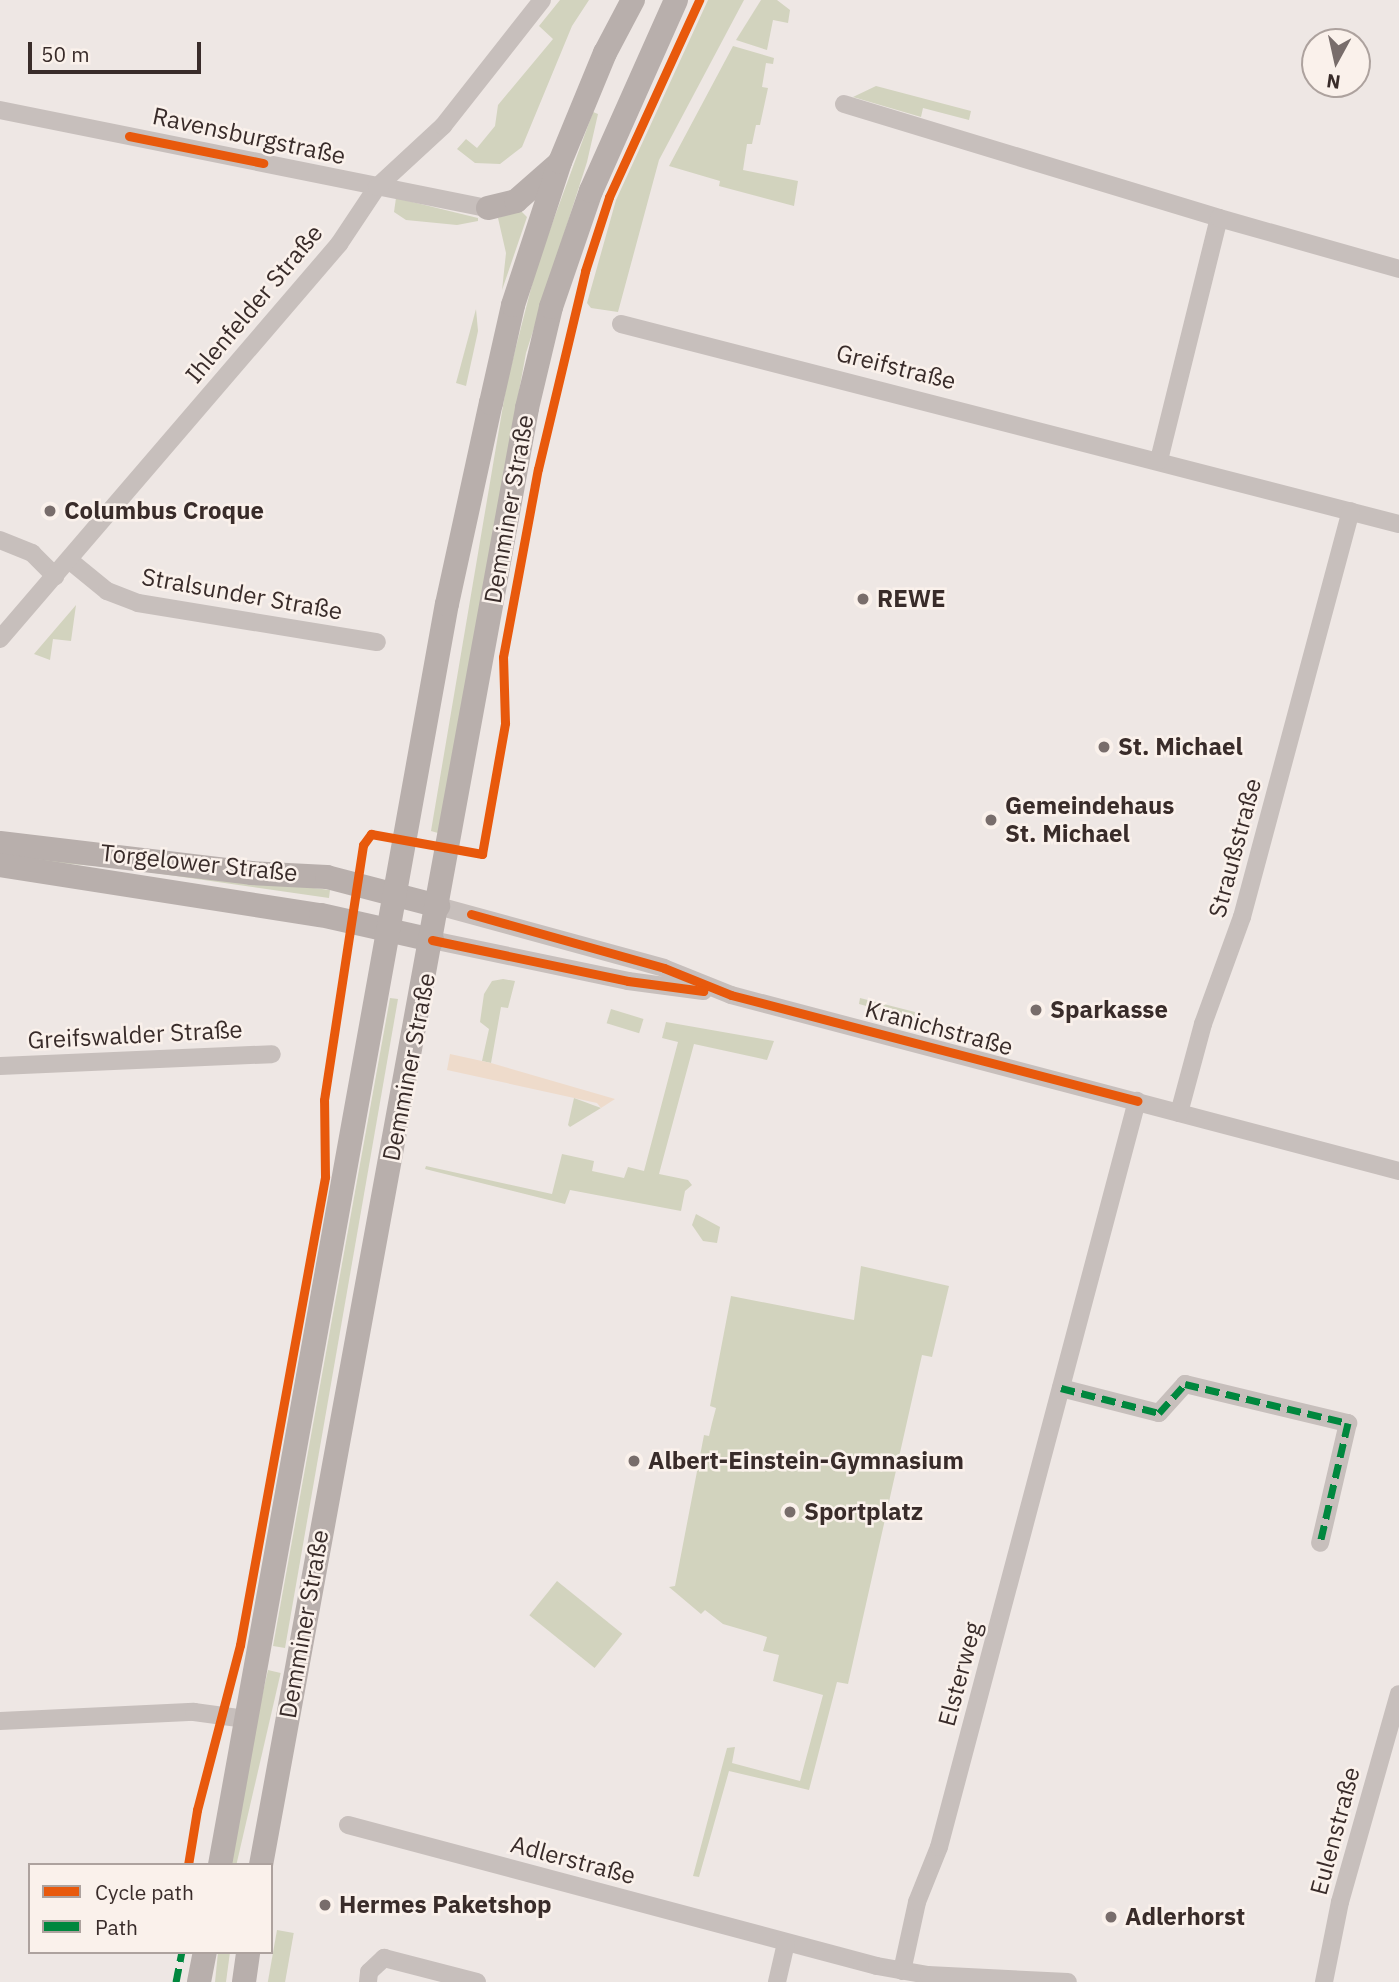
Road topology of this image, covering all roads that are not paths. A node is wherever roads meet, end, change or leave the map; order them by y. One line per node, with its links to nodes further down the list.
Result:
1 (542, 0): 7 (street, Ihlenfelder Straße)
2 (633, 0): 6 (main road, Demminer Straße)
3 (676, 0): 23 (main road, Demminer Straße)
4 (844, 104): 9 (street)
5 (0, 110): 7 (street, Ravensburgstraße)
6 (560, 162): 8 (main road); 22 (main road, Demminer Straße)
7 (377, 187): 8 (street, Ravensburgstraße); 16 (street, Ihlenfelder Straße)
8 (488, 208)
9 (1219, 218): 10 (street); 12 (street)
10 (1399, 269)
11 (621, 324): 12 (street, Greifstraße)
12 (1159, 460): 13 (street, Greifstraße)
13 (1351, 511): 14 (street, Greifstraße); 30 (street, Straußstraße)
14 (1399, 524)
15 (0, 540): 17 (street)
16 (68, 560): 17 (street, Ihlenfelder Straße); 19 (street, Stralsunder Straße)
17 (55, 576): 18 (street, Ihlenfelder Straße)
18 (0, 639)
19 (377, 642)
20 (0, 844): 22 (main road, Torgelower Straße)
21 (0, 865): 24 (main road, Torgelower Straße)
22 (397, 895): 23 (main road, Torgelower Straße); 24 (main road, Demminer Straße)
23 (438, 905): 25 (main road, Demminer Straße); 26 (street, Kranichstraße)
24 (390, 931): 25 (main road, Torgelower Straße); 35 (main road, Demminer Straße)
25 (432, 940): 26 (street, Kranichstraße); 39 (main road, Demminer Straße)
26 (731, 995): 29 (street, Kranichstraße)
27 (272, 1054): 28 (street, Greifswalder Straße)
28 (0, 1066)
29 (1138, 1101): 30 (street, Kranichstraße); 32 (street, Elsterweg)
30 (1179, 1114): 31 (street, Kranichstraße)
31 (1399, 1171)
32 (1061, 1388): 33 (street); 43 (street, Elsterweg)
33 (1320, 1543)
34 (1399, 1694): 50 (street, Eulenstraße)
35 (246, 1719): 36 (street); 38 (main road, Demminer Straße)
36 (0, 1721)
37 (348, 1825): 40 (street, Adlerstraße)
38 (220, 1863)
39 (261, 1863)
40 (786, 1943): 43 (street, Adlerstraße); 48 (street)
41 (205, 1954): 44 (main road)
42 (248, 1954): 45 (main road)
43 (902, 1971): 49 (street, Adlerstraße)
44 (199, 1982)
45 (244, 1982)
46 (369, 1982): 47 (street)
47 (477, 1982)
48 (776, 1982)
49 (1068, 1982)
50 (1324, 1982)

